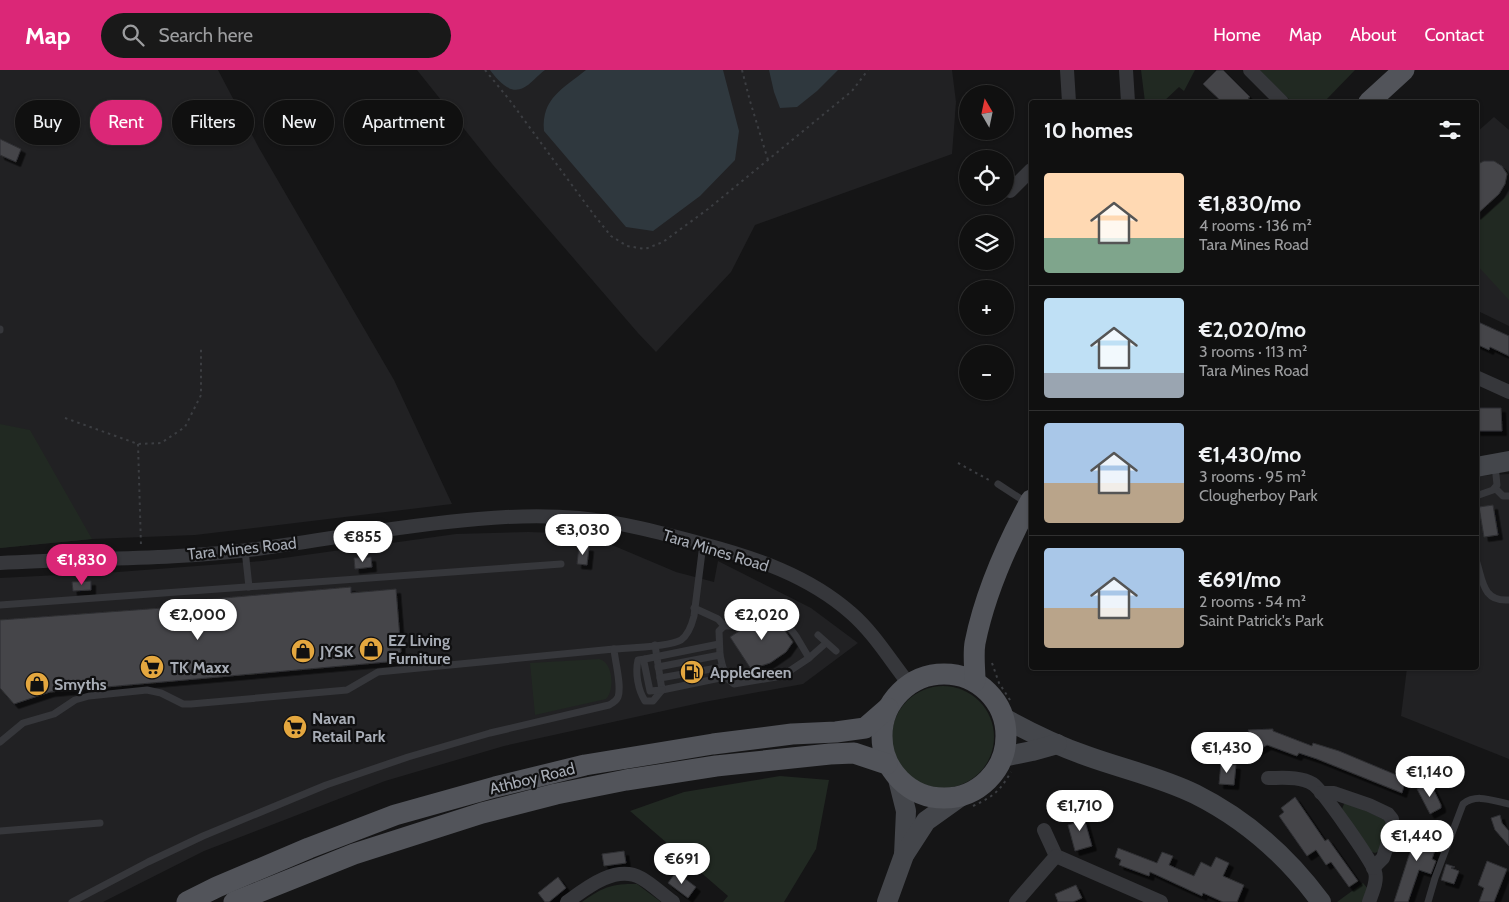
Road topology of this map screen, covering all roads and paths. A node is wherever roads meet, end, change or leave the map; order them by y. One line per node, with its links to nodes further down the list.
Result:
1 (485, 70): 12 (path)
2 (742, 70): 12 (path)
3 (868, 70): 12 (path)
4 (1067, 70): 8 (street)
5 (1126, 70): 9 (street)
6 (1250, 70): 10 (street)
7 (1404, 70): 11 (main road)
8 (1069, 100)
9 (1128, 100)
10 (1280, 100)
11 (1371, 100)
12 (768, 160)
13 (1029, 172): 14 (street)
14 (1014, 187)
15 (201, 347): 19 (path)
16 (1479, 378): 17 (street)
17 (1509, 392)
18 (65, 418): 19 (path)
19 (138, 444): 30 (path)
20 (958, 463): 22 (path)
21 (1493, 464): 23 (lane)
22 (998, 484): 26 (lane)
23 (1495, 488): 24 (lane); 25 (lane)
24 (1479, 495)
25 (1509, 496)
26 (1029, 501)
27 (1029, 504): 43 (main road)
28 (703, 544): 29 (street, Tara Mines Road); 37 (lane); 57 (street, Tara Mines Road)
29 (245, 550): 30 (street, Tara Mines Road); 34 (lane)
30 (141, 558): 31 (street, Tara Mines Road)
31 (0, 563)
32 (561, 564): 34 (lane)
33 (1479, 568): 35 (lane)
34 (249, 587): 36 (lane)
35 (1509, 600)
36 (0, 605)
37 (694, 608): 38 (lane); 42 (lane)
38 (724, 626): 41 (lane); 48 (lane)
39 (818, 636): 40 (lane)
40 (826, 643): 45 (lane); 48 (lane)
41 (719, 644): 46 (lane); 47 (lane)
42 (655, 645): 44 (lane); 47 (lane)
43 (975, 645): 53 (main road); 56 (main road)
44 (614, 649): 62 (lane); 76 (lane)
45 (836, 651)
46 (720, 655): 51 (lane); 52 (lane)
47 (656, 656): 49 (lane); 51 (lane)
48 (809, 658): 55 (lane)
49 (645, 659): 58 (lane); 58 (lane)
50 (992, 663): 59 (path)
51 (658, 667): 54 (lane)
52 (723, 667): 54 (lane); 55 (lane)
53 (942, 673): 56 (main road); 57 (main road)
54 (660, 678): 58 (lane)
55 (725, 678): 58 (lane)
56 (975, 682): 61 (main road)
57 (909, 684): 60 (main road)
58 (662, 690)
59 (1004, 692)
60 (888, 708): 65 (main road); 77 (main road, Athboy Road)
61 (1004, 718): 63 (street); 64 (main road)
62 (0, 742)
63 (1057, 744): 64 (street); 84 (street)
64 (1008, 764): 68 (main road); 68 (path)
65 (893, 771): 68 (main road); 73 (street); 78 (main road, Athboy Road)
66 (1268, 778): 67 (street)
67 (1321, 793): 75 (street); 75 (street)
68 (964, 803): 73 (street)
69 (1509, 804): 86 (lane)
70 (100, 823): 72 (lane)
71 (1044, 830): 74 (street)
72 (0, 831)
73 (904, 855): 81 (street)
74 (1056, 856): 82 (street); 83 (street)
75 (1373, 868): 85 (street)
76 (72, 902)
77 (187, 902)
78 (234, 902)
79 (567, 902): 80 (street)
80 (673, 902)
81 (887, 902)
82 (1016, 902)
83 (1161, 902)
84 (1321, 902)
85 (1369, 902)
86 (1428, 902)

